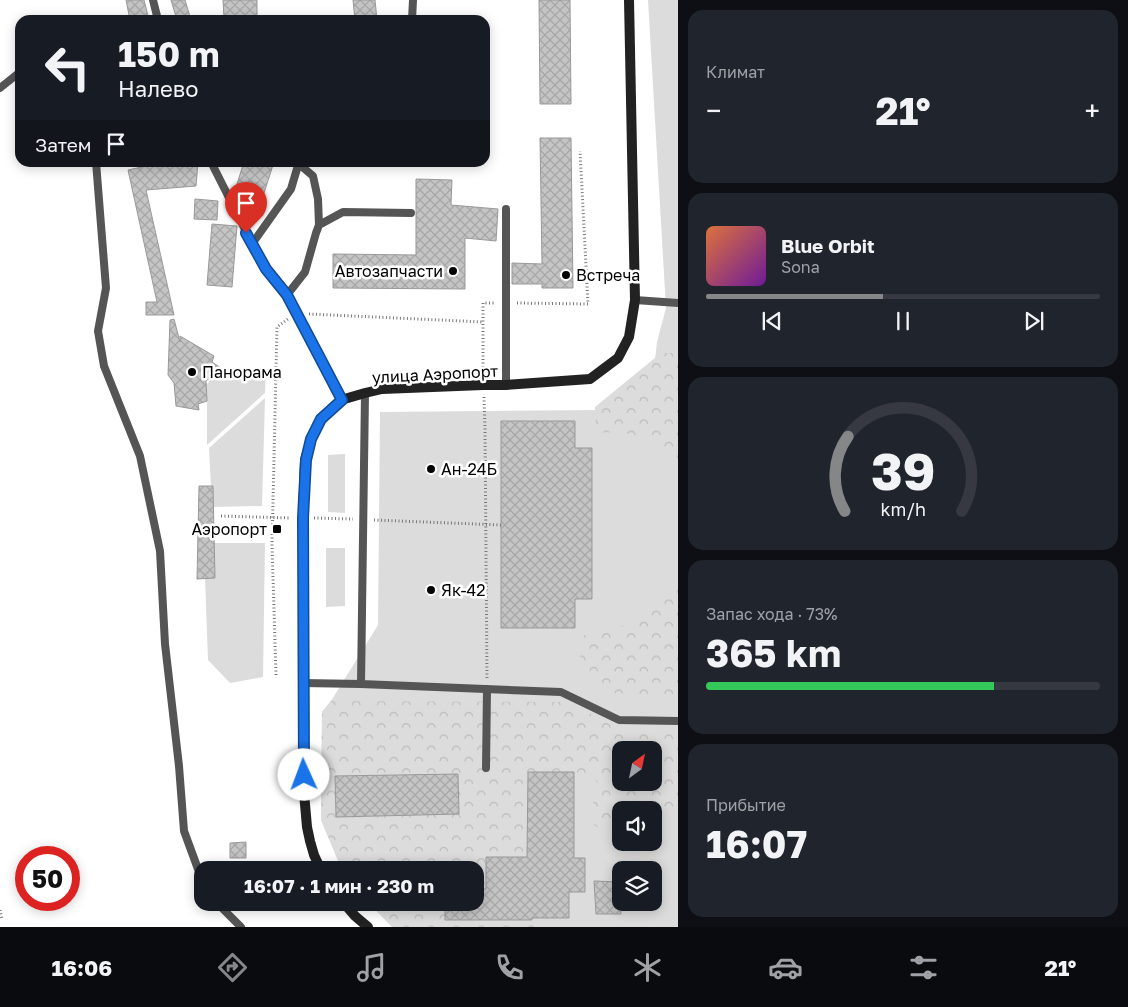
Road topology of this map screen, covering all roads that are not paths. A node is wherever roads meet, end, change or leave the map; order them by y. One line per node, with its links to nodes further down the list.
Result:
1 (153, 0): 4 (lane)
2 (413, 0): 5 (lane)
3 (629, 0): 17 (main road, улица Аэропорт)
4 (157, 15)
5 (412, 15)
6 (15, 76): 7 (lane)
7 (0, 88)
8 (96, 167): 27 (lane)
9 (214, 167): 15 (lane)
10 (298, 167): 15 (lane)
11 (303, 167): 14 (lane)
12 (506, 209): 19 (lane)
13 (411, 213): 14 (lane)
14 (319, 225): 16 (lane)
15 (252, 244): 16 (lane)
16 (287, 295): 21 (lane)
17 (635, 300): 18 (lane); 19 (main road, улица Аэропорт)
18 (678, 303)
19 (506, 385): 20 (main road, улица Аэропорт)
20 (366, 392): 21 (main road, улица Аэропорт); 23 (lane)
21 (342, 400): 22 (main road, улица Аэропорт)
22 (303, 683): 23 (lane); 28 (main road, улица Аэропорт)
23 (361, 684): 24 (lane)
24 (487, 689): 25 (lane); 26 (lane)
25 (678, 721)
26 (486, 768)
27 (195, 861)
28 (317, 861)
29 (225, 911): 31 (lane)
30 (351, 911): 32 (main road)
31 (241, 927)
32 (368, 927)

